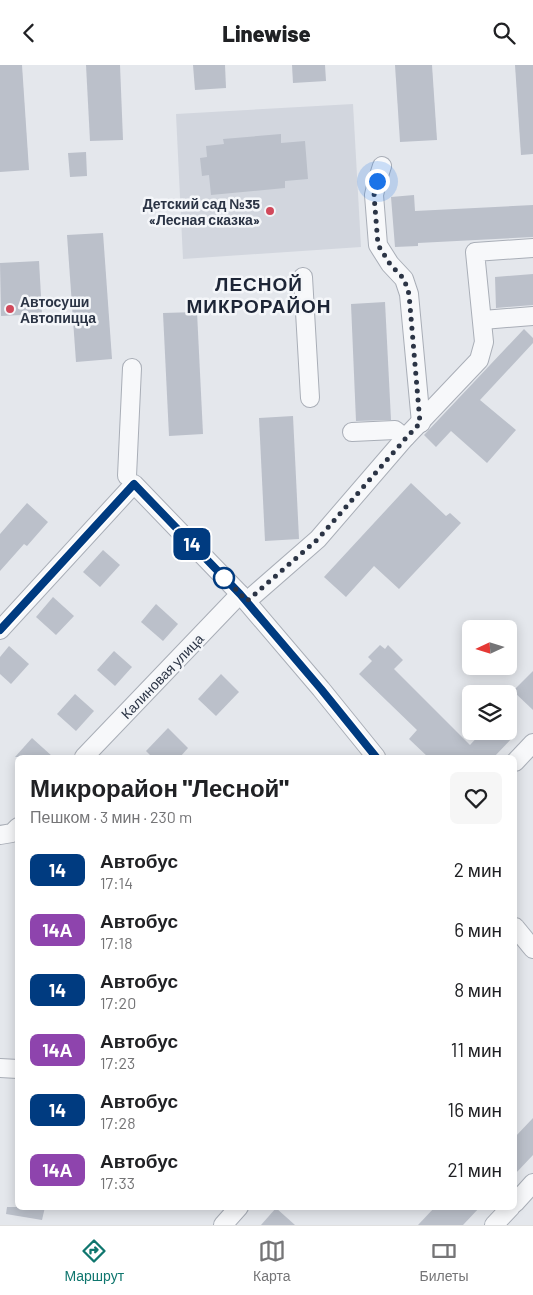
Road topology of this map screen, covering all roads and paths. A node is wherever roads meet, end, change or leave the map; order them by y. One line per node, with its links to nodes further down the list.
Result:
1 (382, 166): 8 (street)
2 (533, 248): 5 (street, Калиновая улица)
3 (303, 277): 7 (street)
4 (533, 316): 5 (street)
5 (483, 319): 8 (street, Калиновая улица)
6 (132, 368): 11 (street)
7 (310, 399)
8 (420, 423): 10 (street, Калиновая улица)
9 (352, 432): 10 (street)
10 (406, 438): 12 (street, Калиновая улица)
11 (130, 480): 12 (street); 13 (street)
12 (244, 598): 15 (street, Калиновая улица); 16 (street)
13 (0, 630)
14 (533, 743): 17 (street)
15 (86, 755)
16 (373, 755)
17 (517, 760)
18 (15, 830): 19 (street)
19 (0, 835)
20 (517, 929): 21 (street)
21 (533, 949)
22 (0, 1068): 23 (street)
23 (15, 1069)
24 (533, 1183): 25 (street)
25 (517, 1201)
26 (236, 1210): 28 (street)
27 (507, 1210): 29 (street)
28 (223, 1225)
29 (494, 1225)

